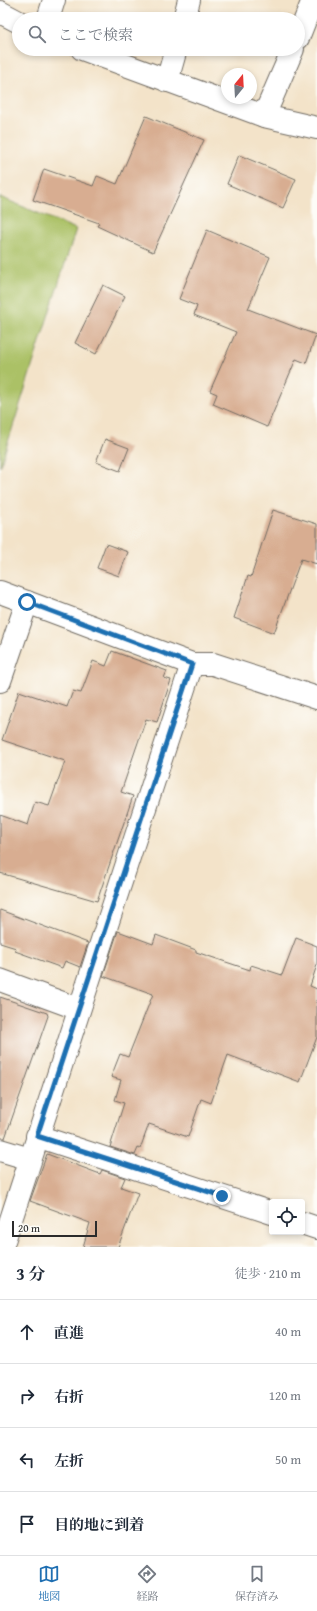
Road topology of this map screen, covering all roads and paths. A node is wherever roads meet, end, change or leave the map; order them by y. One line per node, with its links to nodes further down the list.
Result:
1 (54, 0): 5 (street)
2 (189, 0): 6 (street)
3 (313, 0): 8 (street)
4 (0, 12): 7 (street)
5 (50, 12)
6 (186, 12)
7 (12, 18)
8 (305, 20)
9 (101, 56): 12 (street)
10 (174, 56): 12 (street)
11 (290, 56): 13 (street)
12 (167, 81): 13 (street)
13 (264, 116): 14 (street)
14 (317, 128)
15 (0, 592): 16 (street)
16 (27, 602): 17 (street); 18 (street)
17 (192, 664): 19 (street); 21 (street)
18 (0, 681)
19 (317, 698)
20 (0, 980): 21 (street)
21 (79, 1009): 22 (street)
22 (37, 1136): 24 (street); 25 (street)
23 (0, 1150): 24 (street)
24 (30, 1159): 28 (street)
25 (269, 1212)
26 (305, 1225): 27 (street)
27 (317, 1228)
28 (2, 1247)

